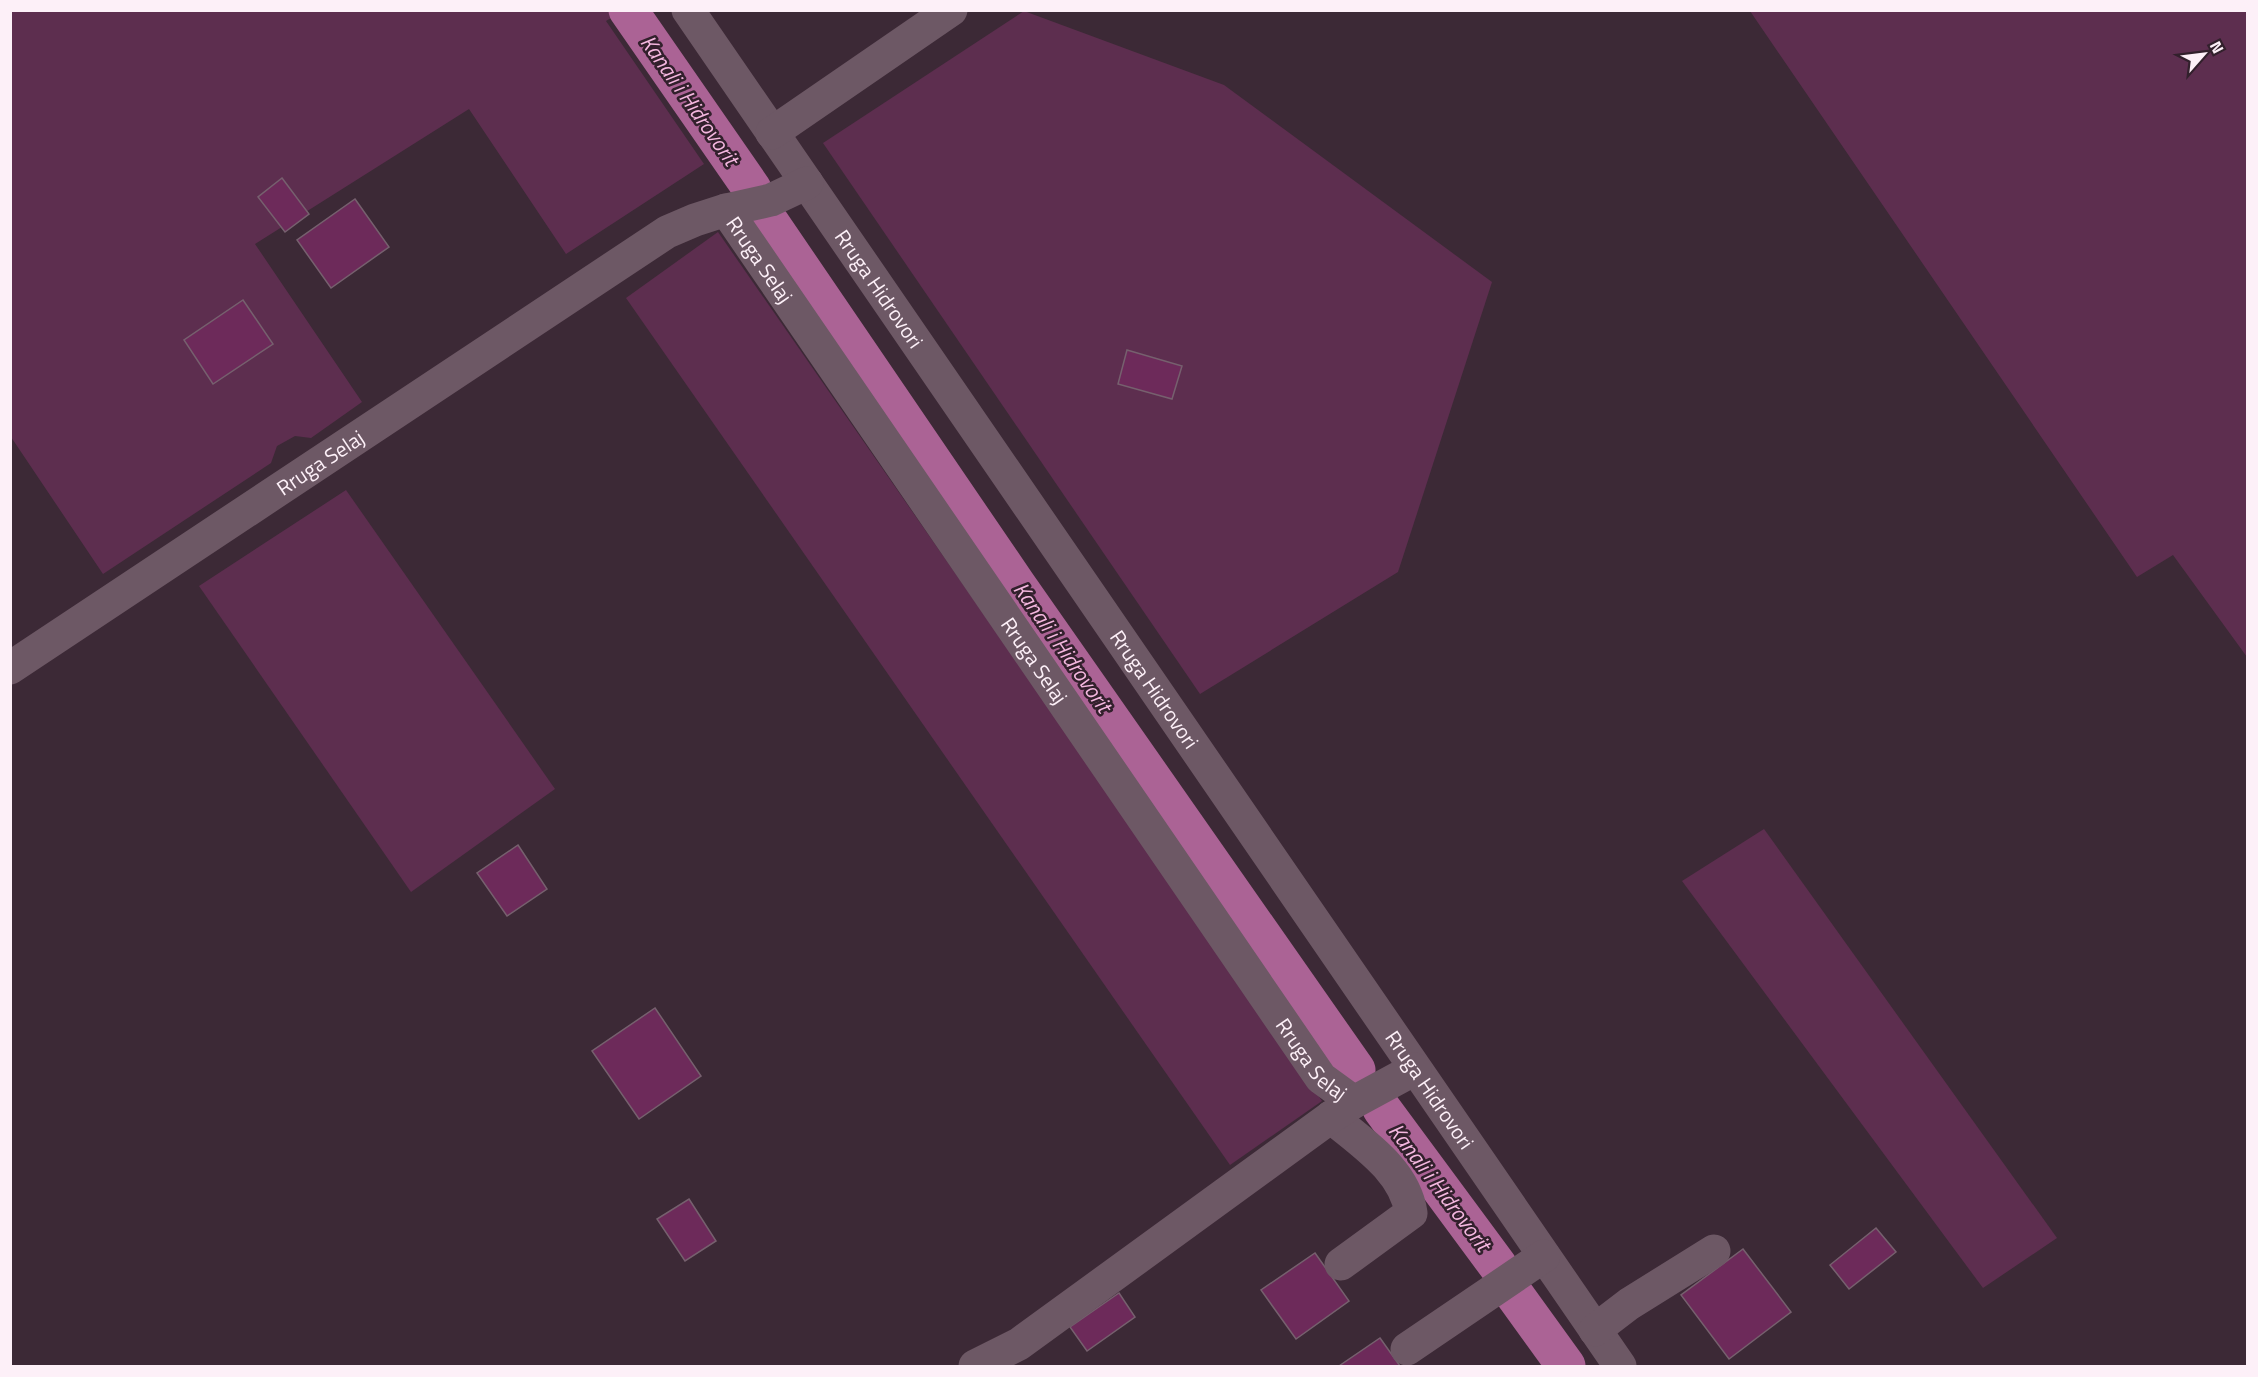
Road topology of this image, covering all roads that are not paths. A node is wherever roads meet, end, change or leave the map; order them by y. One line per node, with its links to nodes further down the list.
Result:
1 (688, 10): 3 (street, Rruga Hidrovori)
2 (951, 10): 3 (street)
3 (772, 133): 4 (street, Rruga Hidrovori)
4 (807, 183): 5 (street, Rruga Selaj); 7 (street, Rruga Hidrovori)
5 (726, 210): 6 (street, Rruga Selaj); 8 (street, Rruga Selaj)
6 (10, 668)
7 (1415, 1069): 8 (street, Rruga Selaj); 10 (street, Rruga Hidrovori)
8 (1342, 1110): 11 (street); 14 (street, Rruga Selaj)
9 (1714, 1251): 12 (street)
10 (1544, 1256): 12 (street, Rruga Hidrovori); 13 (street)
11 (1341, 1264)
12 (1594, 1330): 15 (street, Rruga Hidrovori)
13 (1407, 1349)
14 (975, 1366)
15 (1620, 1366)

